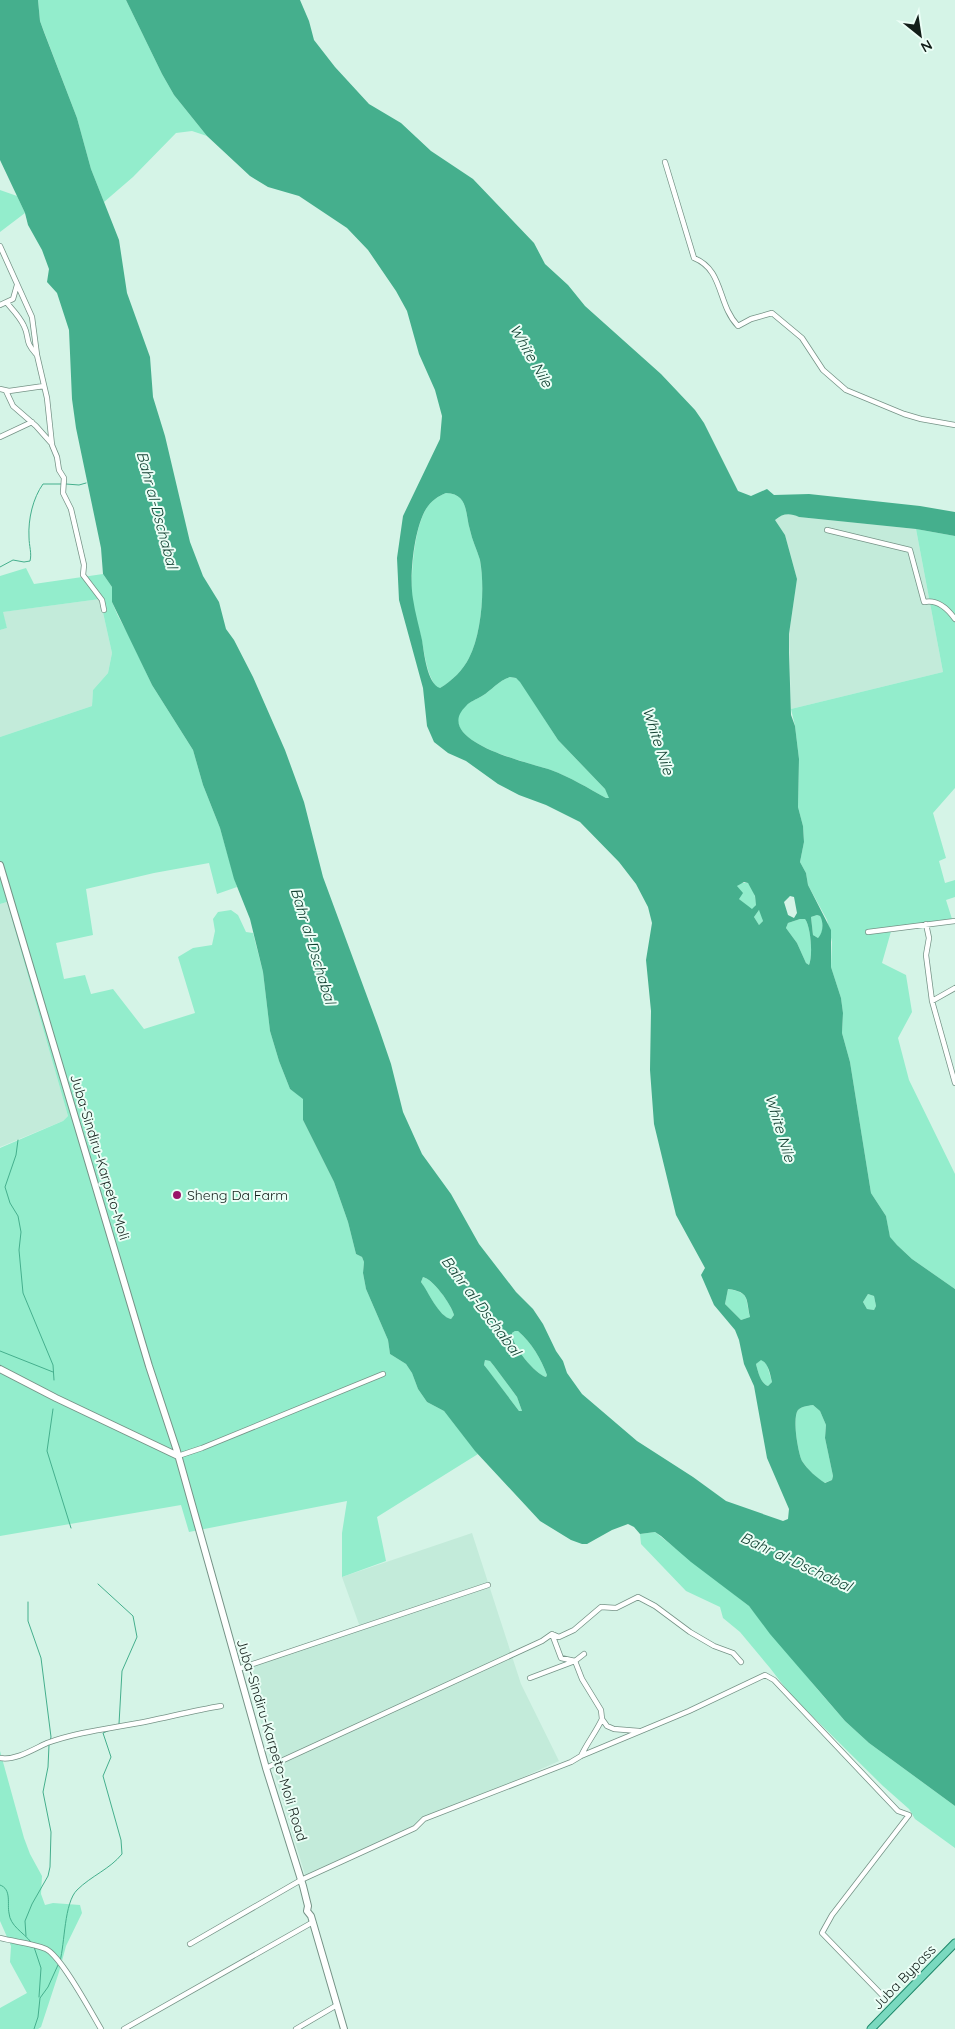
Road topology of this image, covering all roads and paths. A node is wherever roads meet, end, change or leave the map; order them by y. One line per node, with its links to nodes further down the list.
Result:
1 (665, 162): 11 (street)
2 (0, 246): 3 (street)
3 (18, 284): 4 (street); 6 (street)
4 (7, 303): 5 (street); 6 (street)
5 (0, 305)
6 (37, 355): 7 (street)
7 (44, 386): 9 (street); 13 (street)
8 (0, 389): 9 (street)
9 (6, 391): 10 (street)
10 (32, 422): 12 (street); 13 (street)
11 (955, 425)
12 (0, 437)
13 (52, 444): 15 (street)
14 (827, 530): 16 (street)
15 (104, 610)
16 (955, 619)
17 (0, 865): 26 (main road, Juba-Sindiru-Karpeto-Moli)
18 (955, 922): 19 (street)
19 (926, 924): 20 (street); 22 (street)
20 (868, 932)
21 (955, 988): 22 (street)
22 (932, 1001): 23 (street)
23 (955, 1083)
24 (0, 1369): 26 (main road)
25 (382, 1374): 26 (street)
26 (178, 1456): 32 (main road, Juba-Sindiru-Karpeto-Moli Road)
27 (488, 1585): 32 (street)
28 (552, 1634): 30 (street); 31 (street); 39 (street)
29 (584, 1654): 30 (street)
30 (574, 1661): 33 (street); 35 (street)
31 (741, 1662)
32 (238, 1669): 39 (main road, Juba-Sindiru-Karpeto-Moli Road)
33 (530, 1678)
34 (221, 1706): 38 (street)
35 (602, 1719): 36 (street); 37 (street)
36 (640, 1731): 37 (street); 45 (street)
37 (581, 1756): 40 (street)
38 (0, 1758)
39 (266, 1768): 40 (main road, Juba-Sindiru-Karpeto-Moli Road)
40 (301, 1880): 41 (main road, Juba-Sindiru-Karpeto-Moli Road); 44 (street)
41 (313, 1922): 46 (main road, Juba-Sindiru-Karpeto-Moli Road); 48 (street)
42 (0, 1938): 47 (street)
43 (955, 1943): 51 (main road, Juba Bypass)
44 (190, 1944)
45 (884, 1997)
46 (337, 2005): 49 (street); 50 (main road, Juba-Sindiru-Karpeto-Moli Road)
47 (101, 2029)
48 (124, 2029)
49 (296, 2029)
50 (344, 2029)
51 (871, 2029)

